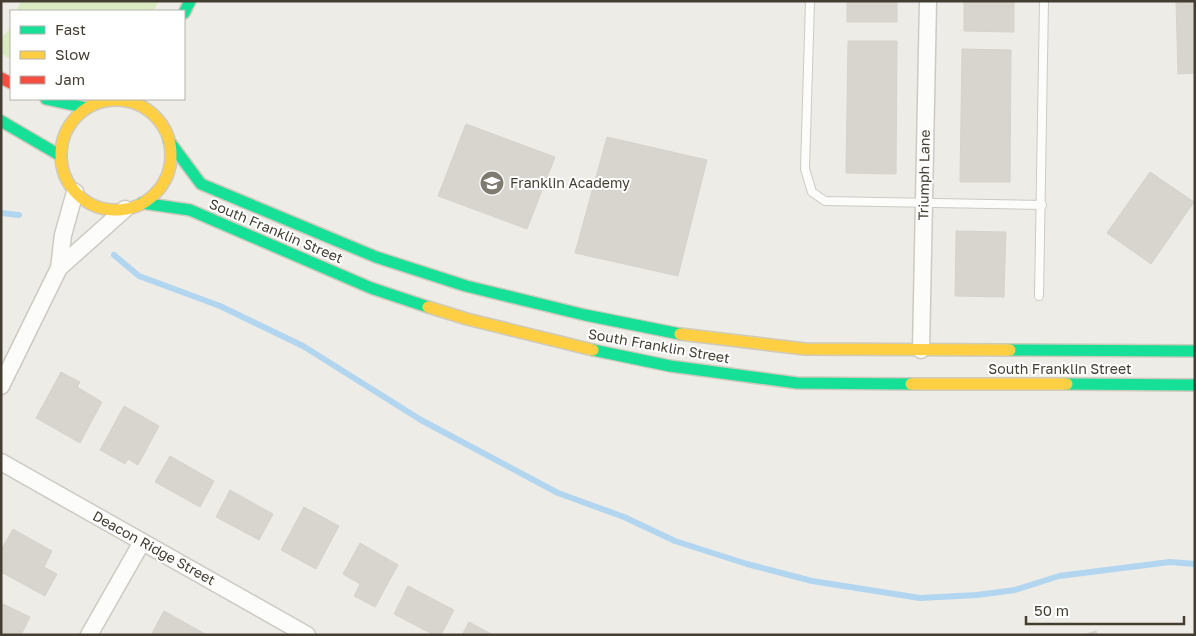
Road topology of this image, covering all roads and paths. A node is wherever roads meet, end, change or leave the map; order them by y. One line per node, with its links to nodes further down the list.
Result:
1 (810, 1): 15 (lane)
2 (928, 1): 15 (street, Triumph Lane)
3 (1044, 1): 16 (lane)
4 (51, 100): 7 (street)
5 (113, 100): 7 (street)
6 (122, 100): 10 (street)
7 (88, 108): 12 (street)
8 (162, 108): 10 (street)
9 (1, 121): 12 (street)
10 (162, 125): 11 (street)
11 (169, 141): 14 (street); 20 (street, South Franklin Street)
12 (61, 156): 13 (street)
13 (75, 192): 17 (street); 18 (street)
14 (142, 203): 17 (street); 22 (street, South Franklin Street)
15 (923, 204): 16 (lane); 20 (street, Triumph Lane)
16 (1042, 205): 19 (lane)
17 (125, 209): 18 (street)
18 (59, 268): 23 (street)
19 (1039, 296)
20 (921, 350): 21 (street, South Franklin Street)
21 (1195, 351)
22 (1195, 385)
23 (1, 386)
24 (1, 462): 25 (street, Deacon Ridge Street)
25 (142, 542): 26 (street); 27 (street, Deacon Ridge Street)
26 (90, 635)
27 (307, 635)

